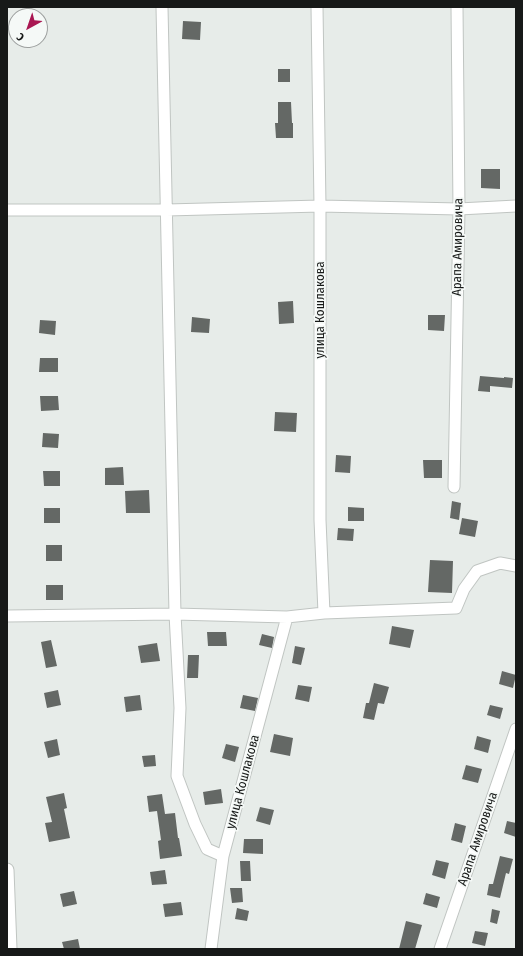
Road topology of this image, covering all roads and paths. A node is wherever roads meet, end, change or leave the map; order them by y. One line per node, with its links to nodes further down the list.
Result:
1 (162, 7): 8 (street)
2 (317, 7): 4 (street, улица Кошлакова)
3 (457, 7): 6 (street, Арапа Амировича)
4 (320, 206): 6 (street); 8 (street); 11 (street, улица Кошлакова)
5 (516, 206): 6 (street)
6 (459, 209): 9 (street, Арапа Амировича)
7 (7, 210): 8 (street)
8 (167, 210): 12 (street)
9 (454, 487)
10 (516, 566): 11 (street)
11 (324, 613): 14 (street)
12 (175, 614): 13 (street); 14 (street); 16 (street)
13 (7, 616)
14 (287, 617): 16 (street, улица Кошлакова)
15 (516, 729): 20 (street, Арапа Амировича)
16 (223, 856): 19 (street, улица Кошлакова)
17 (7, 870): 18 (street)
18 (10, 949)
19 (211, 949)
20 (440, 949)

